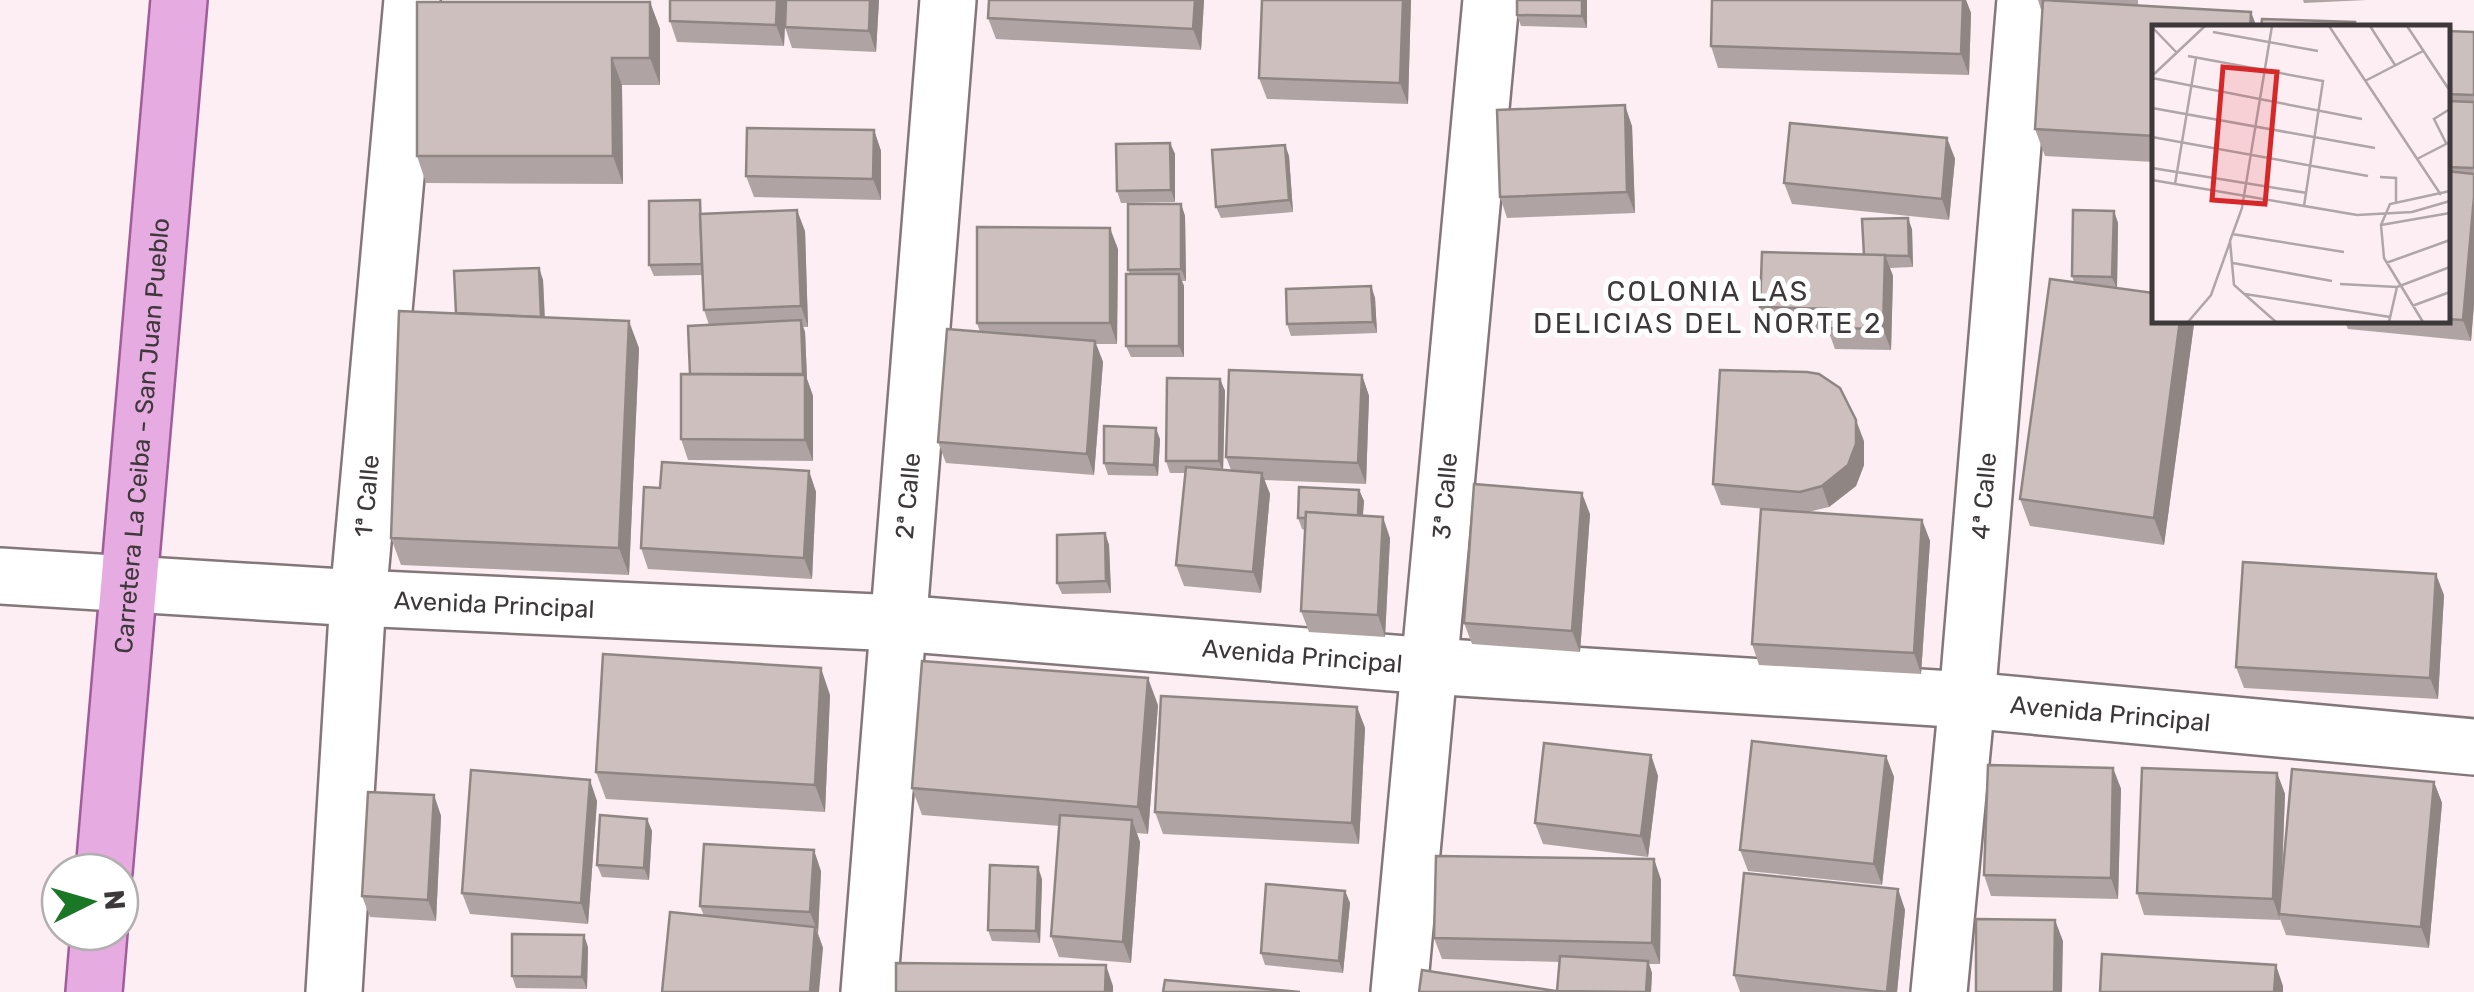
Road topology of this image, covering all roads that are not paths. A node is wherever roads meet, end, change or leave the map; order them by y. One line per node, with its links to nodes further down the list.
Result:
1 (179, 0): 7 (main road, Carretera La Ceiba - San Juan Pueblo)
2 (412, 0): 8 (street, 1ª Calle)
3 (948, 0): 9 (street, 2ª Calle)
4 (1490, 0): 10 (street, 3ª Calle)
5 (2026, 0): 11 (street, 4ª Calle)
6 (0, 576): 7 (street, Avenida Principal)
7 (130, 583): 8 (street, Avenida Principal); 13 (main road, Carretera La Ceiba - San Juan Pueblo)
8 (358, 598): 9 (street, Avenida Principal); 16 (street, 1ª Calle)
9 (898, 623): 10 (street, Avenida Principal); 17 (street, 2ª Calle)
10 (1430, 666): 11 (street, Avenida Principal); 18 (street, 3ª Calle)
11 (1967, 700): 12 (street, Avenida Principal); 19 (street, 4ª Calle)
12 (2474, 747)
13 (106, 852)
14 (97, 952): 15 (main road)
15 (94, 992)
16 (334, 992)
17 (869, 992)
18 (1399, 992)
19 (1939, 992)

